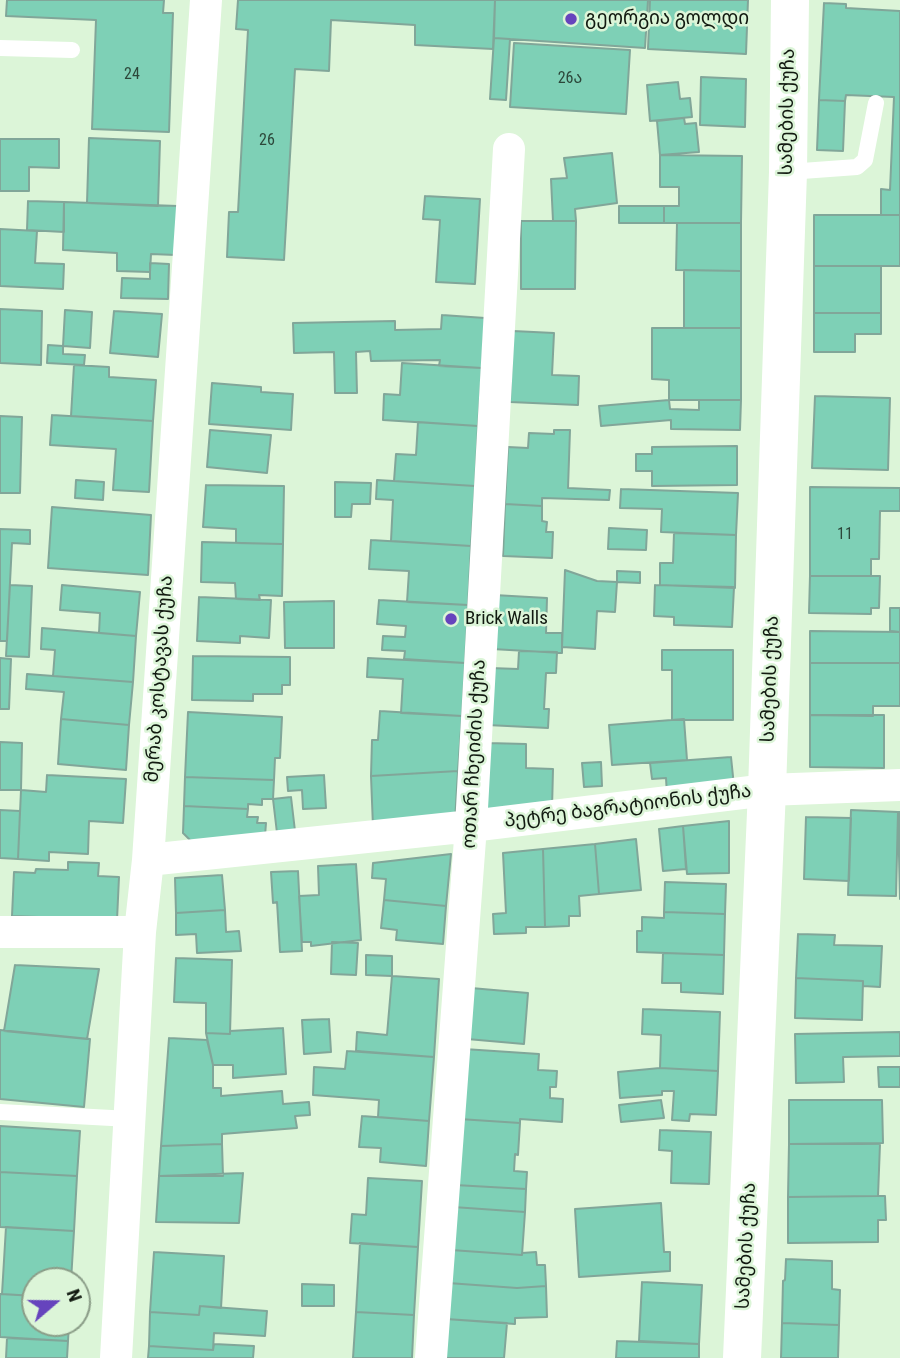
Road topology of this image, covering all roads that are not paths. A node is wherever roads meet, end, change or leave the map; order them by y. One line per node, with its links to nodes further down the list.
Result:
1 (206, 0): 11 (street, მერაბ კოსტავას ქუჩა)
2 (790, 0): 7 (street, სამების ქუჩა)
3 (0, 48): 4 (lane)
4 (72, 50)
5 (876, 103): 7 (lane)
6 (509, 149): 10 (street, ოთარ ჩხეიძის ქუჩა)
7 (788, 172): 9 (street, სამების ქუჩა)
8 (900, 785): 9 (street, პეტრე ბაგრატიონის ქუჩა)
9 (767, 790): 10 (street, პეტრე ბაგრატიონის ქუჩა); 18 (street, სამების ქუჩა)
10 (471, 827): 11 (street, პეტრე ბაგრატიონის ქუჩა); 17 (street, ოთარ ჩხეიძის ქუჩა)
11 (148, 860): 13 (street, მერაბ კოსტავას ქუჩა)
12 (0, 932): 13 (street)
13 (141, 932): 15 (street, მერაბ კოსტავას ქუჩა)
14 (0, 1112): 15 (lane)
15 (130, 1119): 16 (street, მერაბ კოსტავას ქუჩა)
16 (116, 1358)
17 (432, 1358)
18 (742, 1358)

